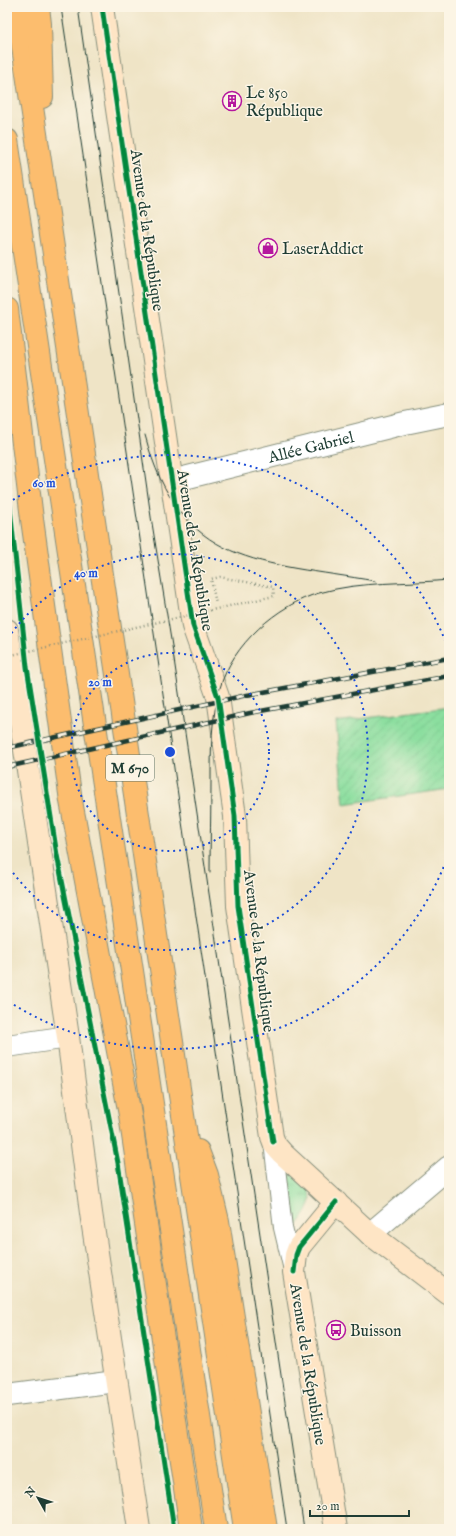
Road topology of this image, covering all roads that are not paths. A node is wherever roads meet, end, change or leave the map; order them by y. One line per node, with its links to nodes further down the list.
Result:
1 (17, 7): 5 (main road, M 670)
2 (38, 7): 5 (main road)
3 (102, 7): 8 (street, Avenue de la République)
4 (7, 140): 23 (main road, M 670)
5 (45, 196): 12 (main road, M 670)
6 (7, 310): 22 (main road)
7 (449, 414): 8 (street, Allée Gabriel)
8 (172, 481): 13 (street, Avenue de la République)
9 (7, 630): 10 (street)
10 (68, 1037): 11 (street); 19 (street)
11 (7, 1046)
12 (180, 1099): 24 (main road, M 670); 25 (main road)
13 (273, 1142): 15 (street); 17 (lane)
14 (449, 1167): 16 (street)
15 (336, 1202): 16 (street); 17 (street, Avenue de la République)
16 (370, 1234): 18 (street)
17 (294, 1272): 26 (street, Avenue de la République)
18 (449, 1294)
19 (116, 1380): 20 (street); 21 (street)
20 (7, 1395)
21 (139, 1529)
22 (191, 1529)
23 (216, 1529)
24 (245, 1529)
25 (266, 1529)
26 (336, 1529)

